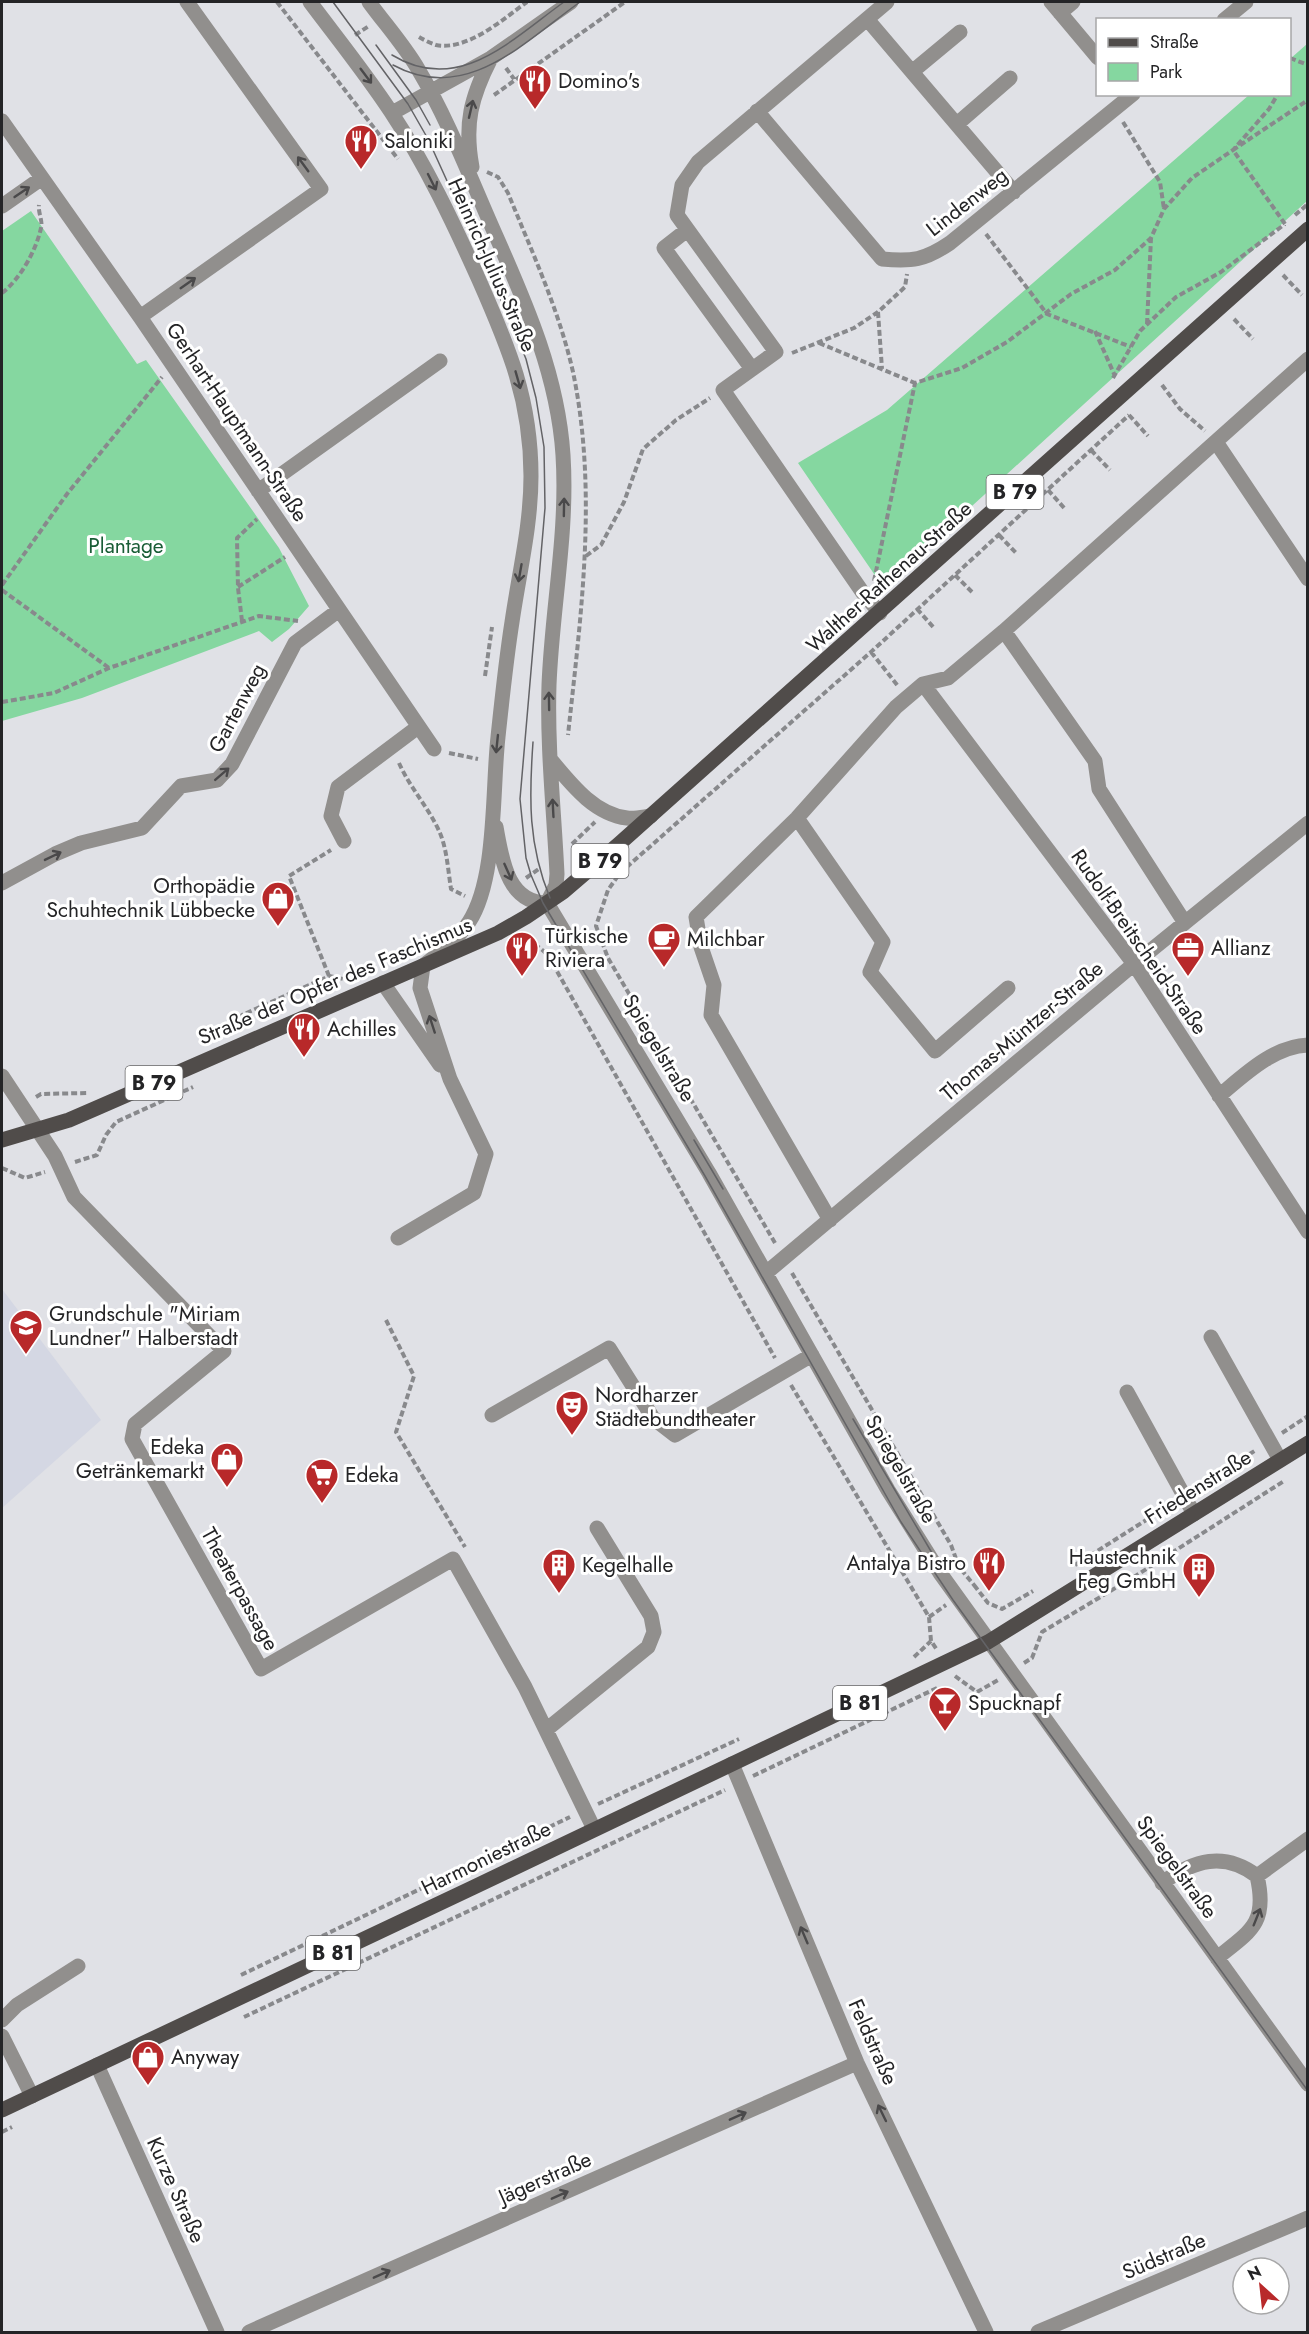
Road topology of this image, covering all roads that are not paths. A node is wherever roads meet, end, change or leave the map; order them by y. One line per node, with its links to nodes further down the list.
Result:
1 (187, 2): 28 (street, one-way to 1)
2 (310, 2): 19 (street, Heinrich-Julius-Straße, one-way to 19)
3 (369, 2): 16 (street, Heinrich-Julius-Straße)
4 (571, 2): 13 (street)
5 (887, 2): 10 (street)
6 (1073, 2): 8 (street)
7 (1246, 2): 9 (street)
8 (1055, 7): 12 (street)
9 (1226, 18)
10 (867, 19): 14 (street); 18 (street)
11 (960, 32): 14 (street)
12 (1096, 56)
13 (491, 58): 16 (street); 23 (street, one-way to 13)
14 (913, 71): 21 (street)
15 (1010, 78): 21 (street)
16 (431, 92): 19 (street); 23 (street, Heinrich-Julius-Straße)
17 (1130, 96): 24 (street, Lindenweg)
18 (757, 111): 24 (street, Lindenweg); 27 (street)
19 (392, 113): 42 (street, Heinrich-Julius-Straße, one-way to 42)
20 (2, 121): 22 (street, Gerhart-Hauptmann-Straße)
21 (957, 124): 24 (street)
22 (42, 178): 25 (street, one-way to 22); 28 (street, Gerhart-Hauptmann-Straße)
23 (475, 188): 41 (street, Heinrich-Julius-Straße, one-way to 23)
24 (1014, 192)
25 (2, 206)
26 (1308, 229): 36 (main road, Walther-Rathenau-Straße / B 79)
27 (687, 230): 31 (street); 31 (street)
28 (140, 317): 33 (street, Gerhart-Hauptmann-Straße)
29 (1308, 359): 32 (street)
30 (440, 361): 33 (street)
31 (752, 369): 36 (street)
32 (1216, 442): 34 (street); 37 (street)
33 (258, 491): 35 (street, Gerhart-Hauptmann-Straße)
34 (1308, 579)
35 (339, 610): 39 (street, Gerhart-Hauptmann-Straße); 47 (street, Gartenweg, one-way to 35)
36 (880, 613): 43 (main road, Walther-Rathenau-Straße / B 79)
37 (1004, 631): 38 (street); 49 (street)
38 (923, 684): 44 (street); 50 (street, Rudolf-Breitscheid-Straße)
39 (418, 727): 40 (street, Gerhart-Hauptmann-Straße); 46 (street)
40 (434, 749)
41 (551, 760): 43 (street); 48 (street, Heinrich-Julius-Straße, one-way to 41)
42 (492, 795): 48 (street, Heinrich-Julius-Straße, one-way to 48); 51 (street, Heinrich-Julius-Straße)
43 (651, 816): 48 (main road, Walther-Rathenau-Straße / B 79)
44 (797, 818): 53 (street); 60 (street)
45 (1308, 824): 49 (street, Thomas-Müntzer-Straße)
46 (344, 842)
47 (2, 883)
48 (548, 903): 51 (main road, Straße der Opfer des Faschismus / B 79); 63 (street, Spiegelstraße)
49 (1185, 923): 50 (street, Thomas-Müntzer-Straße)
50 (1134, 964): 57 (street, Rudolf-Breitscheid-Straße); 60 (street, Thomas-Müntzer-Straße)
51 (423, 966): 52 (main road, Straße der Opfer des Faschismus / B 79); 56 (street, one-way to 51)
52 (383, 983): 56 (street); 58 (main road, Straße der Opfer des Faschismus / B 79)
53 (1008, 988)
54 (1308, 1045): 57 (street)
55 (2, 1076): 58 (street, Theaterpassage)
56 (450, 1079): 62 (street)
57 (1219, 1096): 61 (street, Rudolf-Breitscheid-Straße)
58 (39, 1130): 59 (main road, Straße der Opfer des Faschismus / B 79); 73 (street, Theaterpassage)
59 (2, 1140)
60 (830, 1220): 63 (street, Thomas-Müntzer-Straße)
61 (1308, 1232)
62 (398, 1238)
63 (765, 1273): 65 (street, Spiegelstraße)
64 (1211, 1337): 69 (street)
65 (812, 1355): 67 (street); 72 (street, Spiegelstraße)
66 (1126, 1392): 70 (street)
67 (492, 1415)
68 (1308, 1443): 69 (main road, Friedenstraße / B 81)
69 (1280, 1460): 70 (main road, Friedenstraße / B 81)
70 (1194, 1514): 72 (main road, Friedenstraße / B 81)
71 (597, 1528): 73 (street)
72 (988, 1642): 74 (main road, Harmoniestraße / B 81); 78 (street, Spiegelstraße)
73 (546, 1730): 75 (street, Theaterpassage)
74 (732, 1764): 75 (main road, Harmoniestraße / B 81); 83 (street, Feldstraße, one-way to 74)
75 (594, 1829): 84 (main road, Harmoniestraße / B 81)
76 (1308, 1839): 77 (street)
77 (1257, 1876): 78 (street); 79 (street, one-way to 77)
78 (1162, 1883): 79 (street, Spiegelstraße)
79 (1217, 1958): 85 (street, Spiegelstraße)
80 (78, 1966): 81 (street)
81 (2, 2020)
82 (2, 2036): 86 (street)
83 (858, 2063): 90 (street, Jägerstraße, one-way to 83); 91 (street, Feldstraße, one-way to 83)
84 (97, 2065): 86 (main road, Harmoniestraße / B 81); 89 (street, Kurze Straße)
85 (1308, 2085)
86 (32, 2096): 87 (main road, Harmoniestraße / B 81)
87 (2, 2110)
88 (1308, 2218): 92 (street, Südstraße)
89 (217, 2332)
90 (249, 2332)
91 (986, 2332)
92 (1038, 2332)

